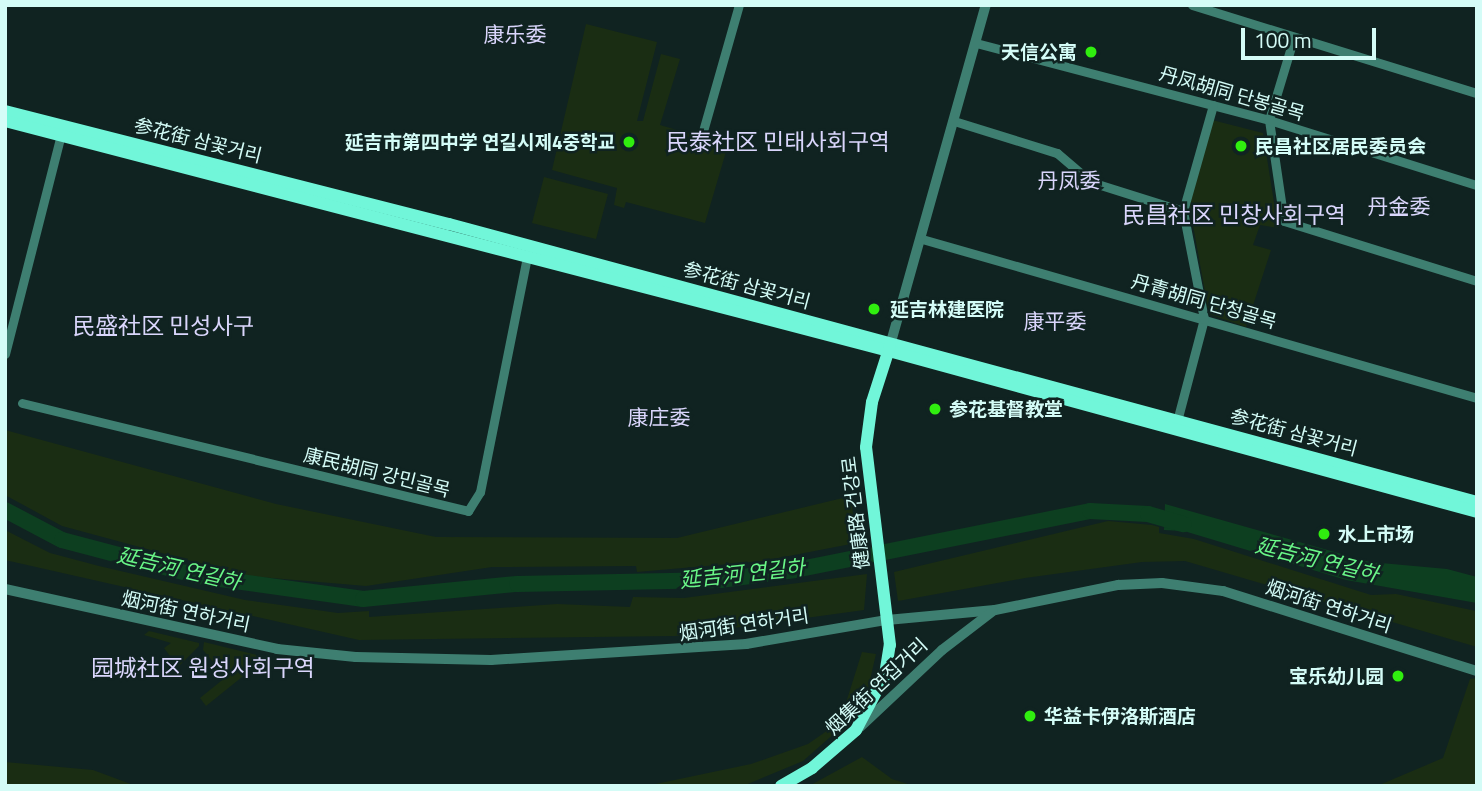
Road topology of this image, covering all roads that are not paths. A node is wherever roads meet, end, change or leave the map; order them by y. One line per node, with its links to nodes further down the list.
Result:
1 (739, 5): 12 (street)
2 (986, 5): 5 (street, 健康路 건강로)
3 (1192, 5): 4 (street)
4 (1294, 37): 6 (street); 9 (street)
5 (976, 43): 7 (street, 丹凤胡同 단봉골목); 11 (street, 健康路 건강로)
6 (1477, 93)
7 (1213, 105): 9 (street, 丹凤胡同 단봉골목); 15 (street)
8 (5, 111): 20 (main road, 参花街 삼꽃거리)
9 (1269, 120): 14 (street, 丹凤胡同 단봉골목); 18 (street)
10 (5, 121): 13 (main road, 参花街 삼꽃거리)
11 (954, 121): 15 (street); 16 (street, 健康路 건강로)
12 (703, 131)
13 (61, 135): 17 (main road, 参花街 삼꽃거리); 21 (street)
14 (1477, 185)
15 (1183, 211): 19 (street)
16 (922, 239): 19 (street, 丹青胡同 단청골목); 20 (street, 健康路 건강로)
17 (527, 256): 20 (main road, 参花街 삼꽃거리); 23 (street, 康民胡同 강민골목)
18 (1477, 281)
19 (1204, 319): 22 (street, 丹青胡同 단청골목); 24 (street)
20 (890, 347): 24 (main road, 参花街 삼꽃거리); 26 (main road, 参花街 삼꽃거리); 29 (main road, 健康路 건강로)
21 (5, 354)
22 (1477, 398)
23 (22, 403)
24 (1177, 421): 25 (main road, 参花街 삼꽃거리)
25 (1477, 502)
26 (1477, 512)
27 (5, 589): 29 (street, 烟河街 연하거리)
28 (995, 610): 29 (street, 烟河街 연하거리); 30 (street, 烟河街 연하거리); 31 (street, 烟集街 연집거리)
29 (887, 620): 31 (main road, 健康路 건강로)
30 (1477, 671)
31 (856, 730): 32 (main road, 烟集街 연집거리)
32 (781, 786)

